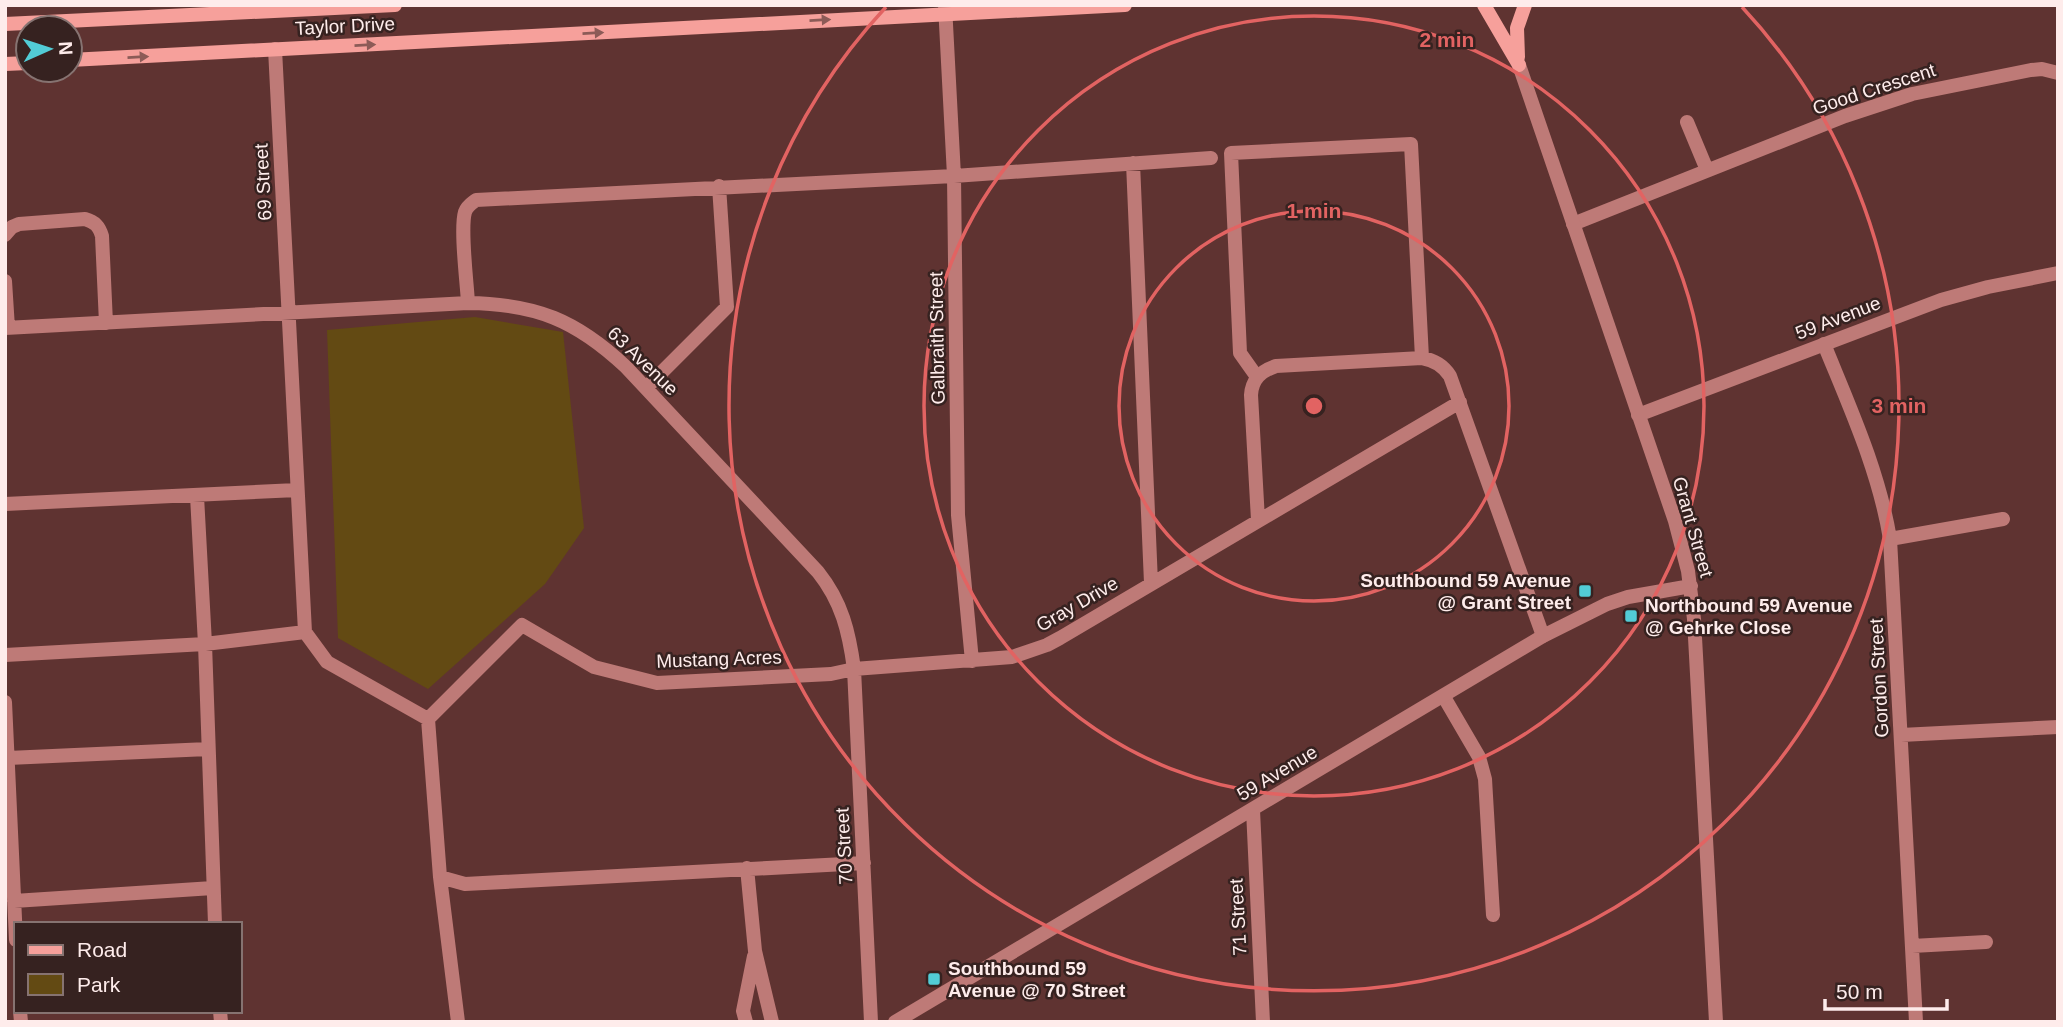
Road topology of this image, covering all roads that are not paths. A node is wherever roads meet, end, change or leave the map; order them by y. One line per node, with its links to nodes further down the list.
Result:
1 (395, 5): 6 (main road, Taylor Drive)
2 (1125, 5): 5 (main road, Taylor Drive)
3 (1484, 5): 9 (main road)
4 (1525, 5): 9 (main road)
5 (945, 10): 7 (main road, Taylor Drive, one-way to 5); 15 (street, Galbraith Street)
6 (5, 24)
7 (275, 49): 8 (main road, Taylor Drive, one-way to 7); 22 (street, 69 Street)
8 (84, 59)
9 (1519, 65): 17 (street, Grant Street)
10 (2058, 73): 14 (street, Good Crescent)
11 (1687, 122): 14 (street)
12 (1211, 158): 13 (street)
13 (1133, 163): 15 (street); 37 (street)
14 (1707, 170): 17 (street, Good Crescent)
15 (954, 176): 16 (street); 43 (street, Galbraith Street)
16 (719, 186): 21 (street); 28 (street)
17 (1573, 224): 30 (street, Grant Street)
18 (5, 235): 23 (street)
19 (2058, 273): 25 (street, 59 Avenue)
20 (5, 281): 24 (street, 63 Avenue)
21 (468, 303): 22 (street, 63 Avenue); 28 (street, 63 Avenue)
22 (288, 313): 23 (street, 63 Avenue); 31 (street)
23 (106, 323): 24 (street, 63 Avenue)
24 (7, 328)
25 (1824, 344): 30 (street, 59 Avenue); 36 (street, Gordon Street)
26 (1422, 358): 27 (street); 27 (street); 29 (street)
27 (1256, 377): 35 (street)
28 (646, 388): 44 (street, 63 Avenue)
29 (1460, 402): 35 (street, Gray Drive); 40 (street)
30 (1638, 415): 38 (street, Grant Street)
31 (297, 490): 32 (street); 39 (street)
32 (197, 496): 33 (street); 41 (street)
33 (5, 504)
34 (2003, 519): 36 (street)
35 (1258, 520): 37 (street, Gray Drive)
36 (1890, 539): 49 (street, Gordon Street)
37 (1151, 583): 43 (street, Gray Drive)
38 (1691, 586): 40 (street, 59 Avenue); 70 (street, Grant Street)
39 (305, 632): 41 (street); 47 (street)
40 (1543, 636): 45 (street, 59 Avenue)
41 (205, 644): 42 (street); 50 (street)
42 (5, 655)
43 (972, 661): 44 (street, Gray Drive)
44 (854, 669): 47 (street, Mustang Acres); 53 (street, 70 Street)
45 (1444, 697): 52 (street, 59 Avenue); 58 (street)
46 (5, 702): 51 (street)
47 (428, 719): 55 (street)
48 (2058, 727): 49 (street)
49 (1901, 735): 62 (street, Gordon Street)
50 (208, 749): 51 (street); 56 (street)
51 (8, 758): 57 (street)
52 (1253, 810): 68 (street, 59 Avenue); 69 (street, 71 Street)
53 (864, 863): 54 (street); 67 (street, 70 Street)
54 (747, 868): 55 (street); 63 (street)
55 (440, 877): 64 (street)
56 (213, 888): 57 (street); 60 (street)
57 (13, 901): 59 (street)
58 (1493, 915)
59 (15, 922)
60 (215, 922)
61 (1986, 942): 62 (street)
62 (1912, 946): 71 (street, Gordon Street)
63 (755, 951): 65 (street); 66 (street)
64 (458, 1022)
65 (746, 1022)
66 (772, 1022)
67 (871, 1022)
68 (895, 1022)
69 (1263, 1022)
70 (1716, 1022)
71 (1916, 1022)

